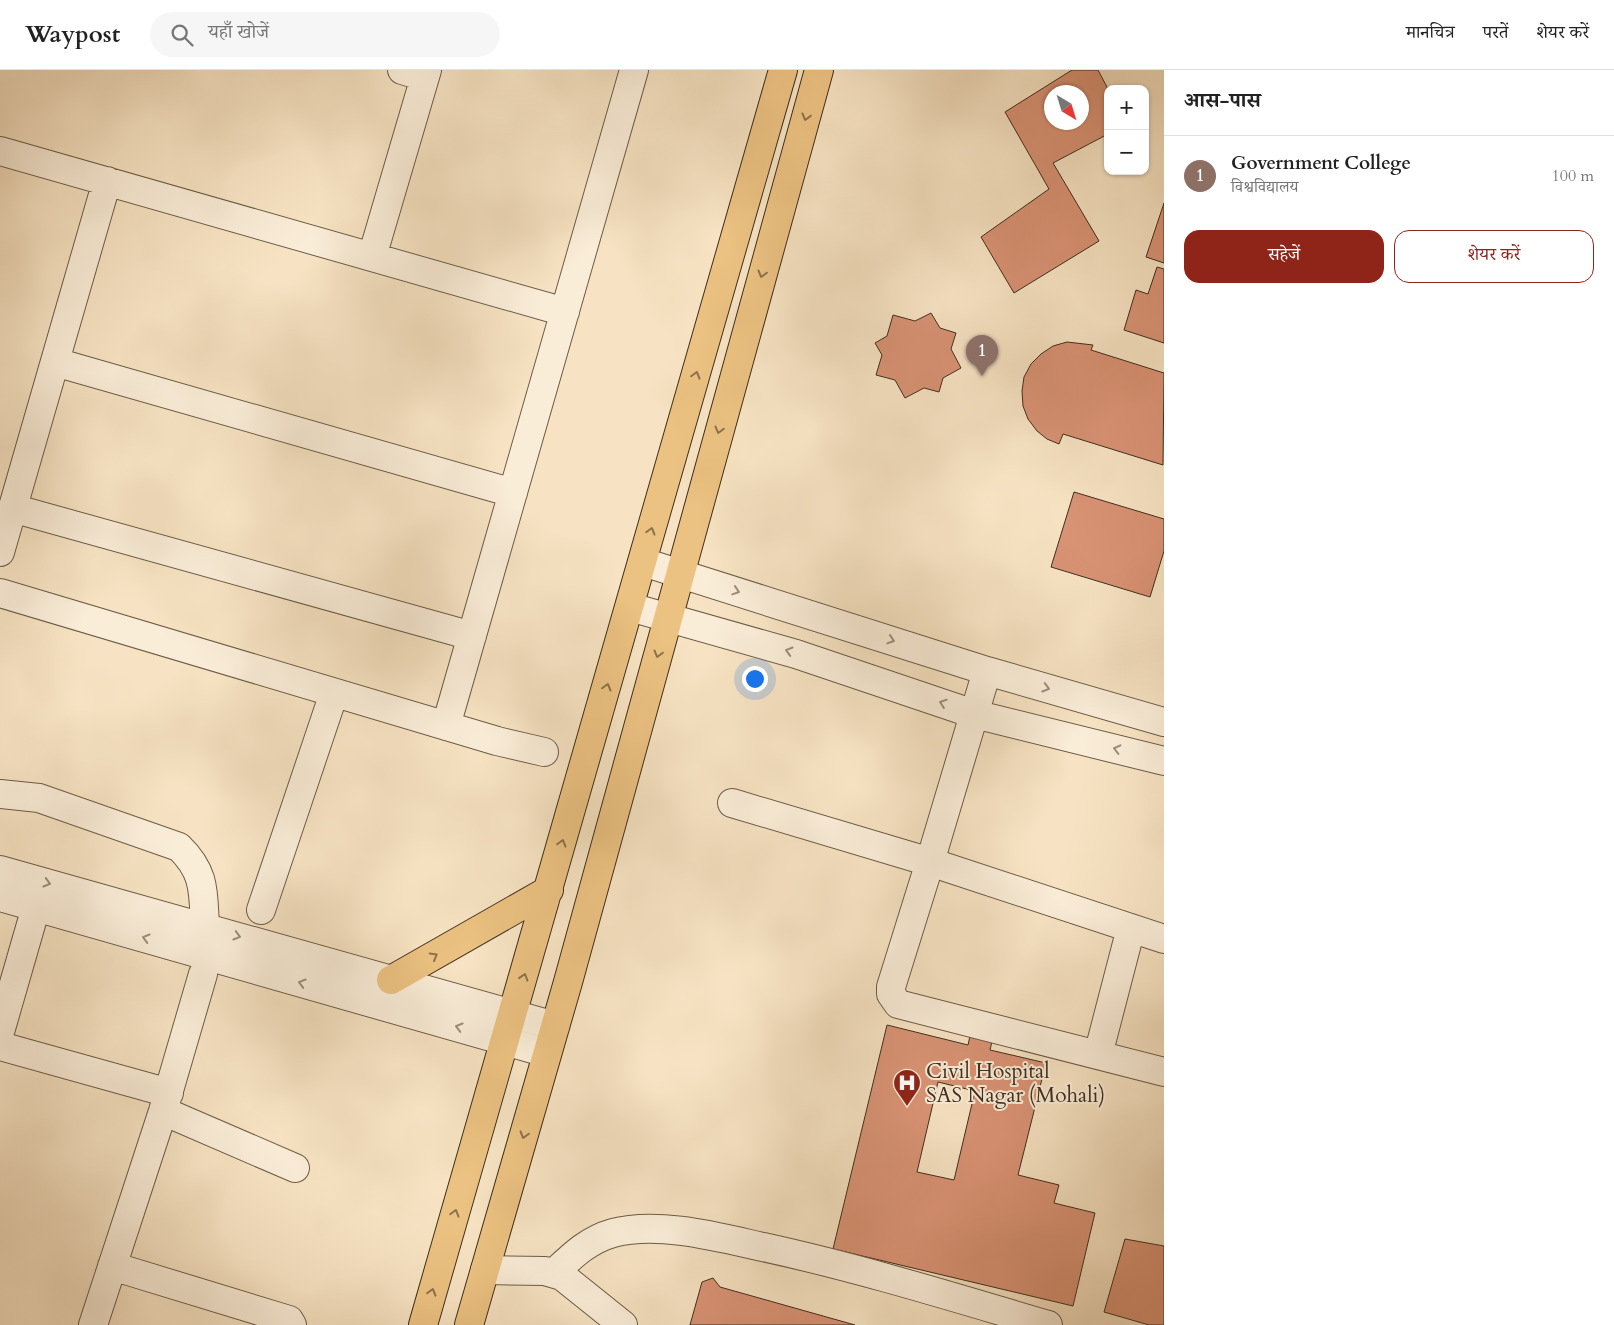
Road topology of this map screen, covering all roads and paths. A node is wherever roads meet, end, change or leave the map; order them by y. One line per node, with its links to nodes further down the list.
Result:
1 (634, 70): 8 (street)
2 (783, 70): 13 (highway, one-way to 2)
3 (819, 70): 14 (highway, one-way to 14)
4 (418, 72): 7 (street)
5 (0, 151): 6 (street)
6 (107, 181): 7 (street); 9 (street)
7 (372, 257): 8 (street)
8 (565, 312): 10 (street)
9 (55, 362): 10 (street); 11 (street)
10 (513, 493): 18 (street)
11 (12, 508): 12 (street); 18 (street)
12 (0, 552)
13 (643, 562): 14 (street); 16 (highway)
14 (680, 573): 17 (highway); 19 (street, one-way to 19)
15 (0, 593): 20 (street)
16 (630, 607): 17 (street); 30 (highway, one-way to 16)
17 (668, 618): 21 (street, one-way to 17); 40 (highway, one-way to 40)
18 (472, 636): 23 (street)
19 (987, 670): 21 (street); 22 (street, one-way to 22)
20 (334, 693): 23 (street); 33 (street)
21 (974, 714): 25 (street, one-way to 21); 28 (street)
22 (1164, 722)
23 (446, 726): 24 (street)
24 (544, 752)
25 (1164, 761)
26 (0, 794): 34 (street)
27 (732, 803): 28 (street)
28 (930, 862): 35 (street); 45 (street)
29 (0, 870): 34 (street, one-way to 34)
30 (549, 890): 38 (highway, one-way to 30); 39 (highway, one-way to 30)
31 (0, 897): 32 (street)
32 (36, 907): 41 (street); 42 (street, one-way to 32)
33 (261, 910)
34 (205, 927): 38 (street, one-way to 38)
35 (1131, 928): 36 (street); 45 (street)
36 (1164, 939)
37 (203, 974): 47 (street)
38 (391, 980): 39 (street)
39 (513, 1014): 40 (street); 42 (highway)
40 (555, 1026): 44 (highway)
41 (0, 1032)
42 (505, 1040): 44 (street); 54 (highway, one-way to 42)
43 (0, 1046): 47 (street)
44 (547, 1052): 50 (highway, one-way to 50)
45 (1098, 1055): 46 (street)
46 (1164, 1072)
47 (166, 1102): 48 (street); 49 (street)
48 (294, 1168)
49 (112, 1266): 52 (street); 53 (street)
50 (485, 1270): 51 (street); 55 (highway)
51 (554, 1273): 56 (street); 57 (street)
52 (93, 1325)
53 (292, 1325)
54 (423, 1325)
55 (469, 1325)
56 (623, 1325)
57 (1048, 1325)

